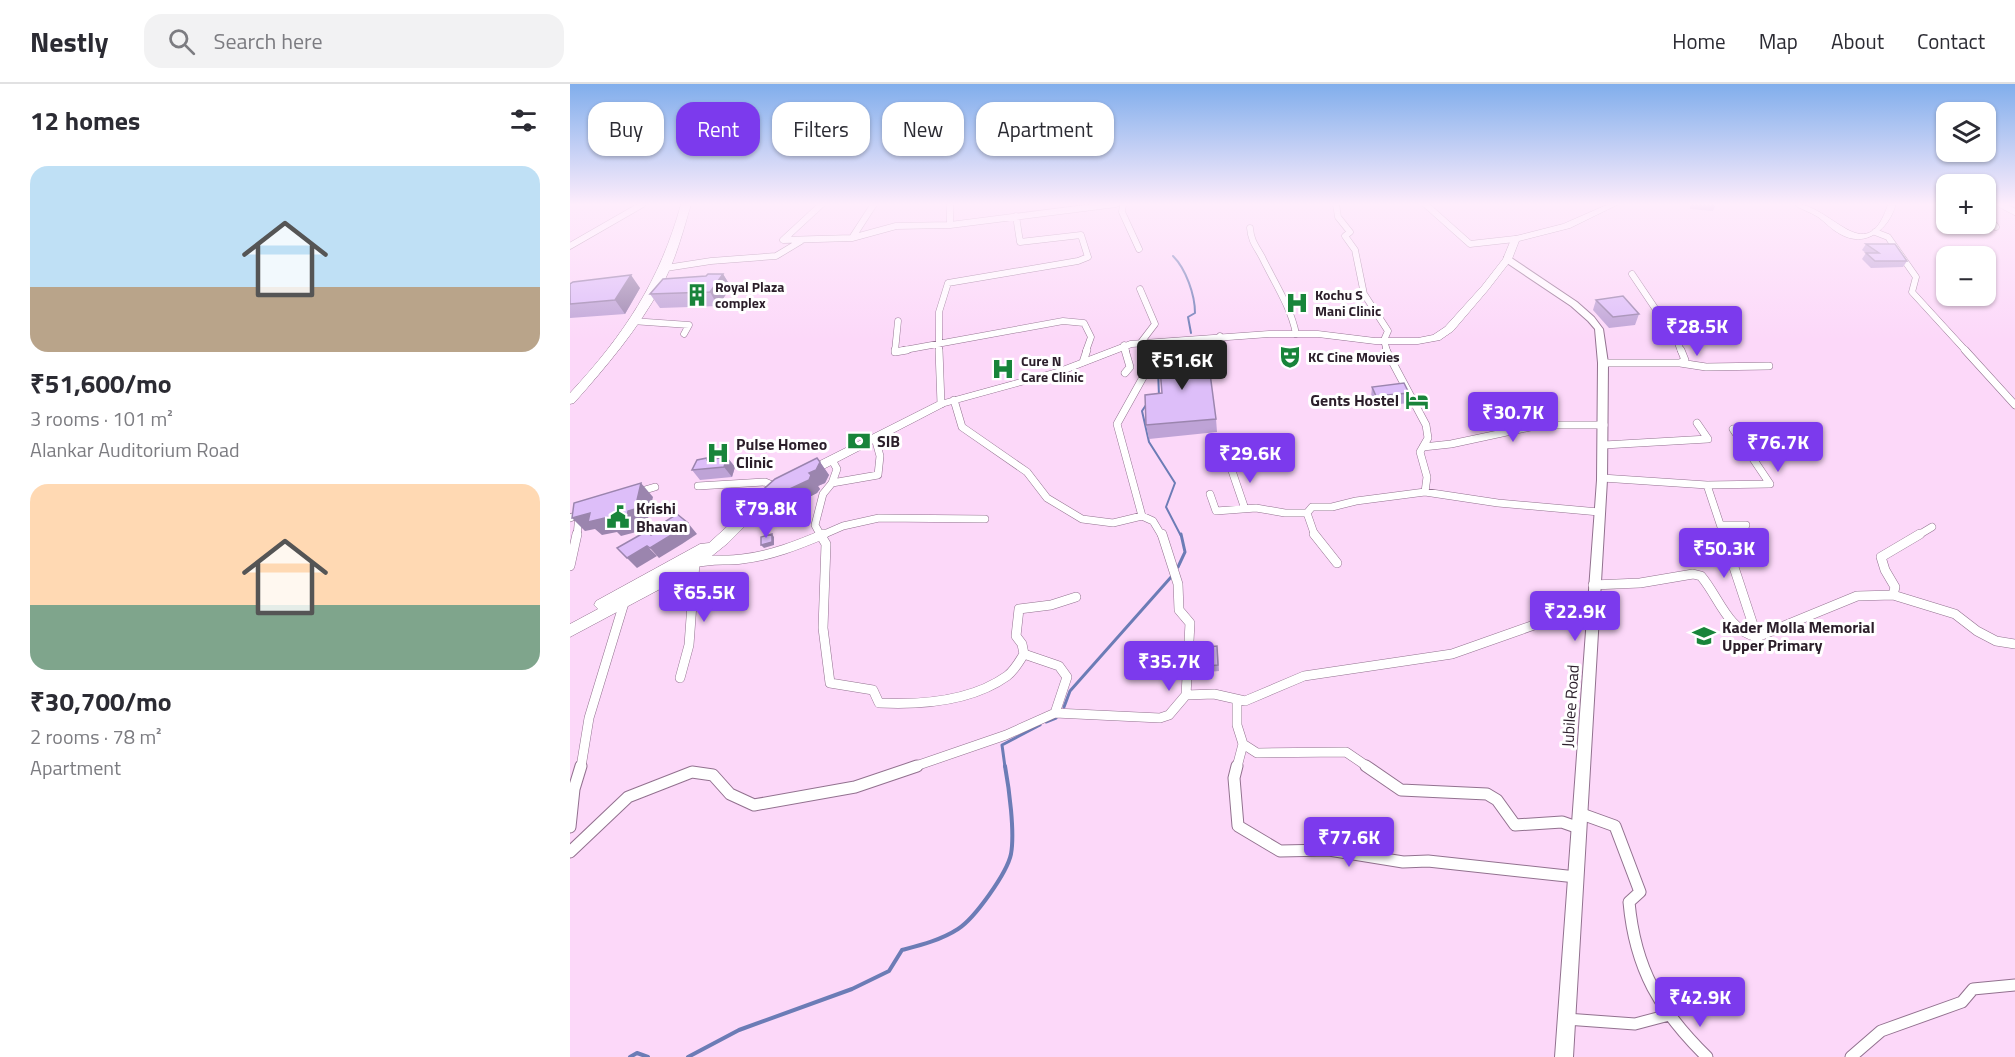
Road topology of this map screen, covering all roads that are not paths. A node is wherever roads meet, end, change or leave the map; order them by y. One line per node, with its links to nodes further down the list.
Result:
1 (672, 249): 9 (highway)
2 (786, 249): 9 (street)
3 (1086, 249): 20 (street)
4 (1257, 249): 15 (street)
5 (1355, 249): 18 (street)
6 (1511, 249): 8 (main road)
7 (1896, 249): 30 (street)
8 (1507, 259): 18 (main road); 22 (main road, Jubilee Road)
9 (666, 268): 12 (highway)
10 (1632, 274): 23 (street)
11 (1140, 289): 17 (street)
12 (632, 321): 14 (street); 28 (highway)
13 (898, 321): 20 (street)
14 (684, 334)
15 (1296, 334): 16 (main road); 18 (main road)
16 (1220, 336): 17 (main road); 24 (street)
17 (1142, 341): 19 (main road); 52 (street)
18 (1384, 341): 36 (street)
19 (1124, 345): 21 (main road); 26 (street)
20 (938, 346): 21 (street); 29 (street)
21 (1083, 362): 27 (main road)
22 (1604, 363): 23 (street); 32 (main road, Jubilee Road)
23 (1680, 363): 25 (street)
24 (1208, 366)
25 (1769, 366)
26 (1125, 373)
27 (954, 399): 29 (main road); 52 (street)
28 (570, 400)
29 (941, 404): 34 (main road)
30 (2015, 405)
31 (1697, 423): 35 (street)
32 (1605, 425): 35 (main road, Jubilee Road); 36 (street)
33 (1733, 429): 42 (street)
34 (875, 438): 37 (main road); 41 (street)
35 (1604, 445): 39 (main road, Jubilee Road)
36 (1423, 447): 45 (street)
37 (832, 460): 40 (main road); 41 (street)
38 (1231, 468): 48 (street)
39 (1602, 478): 42 (street); 49 (main road, Jubilee Road)
40 (789, 482): 43 (street); 58 (main road)
41 (832, 483): 57 (street)
42 (1707, 485): 54 (street)
43 (698, 486)
44 (656, 487): 47 (street)
45 (1425, 492): 49 (street); 50 (street)
46 (1210, 494): 48 (street)
47 (626, 495)
48 (1245, 509): 50 (street)
49 (1599, 512): 62 (main road, Jubilee Road)
50 (1307, 513): 60 (street)
51 (578, 514): 61 (street)
52 (1142, 516): 73 (street)
53 (986, 519): 57 (street)
54 (1722, 525): 55 (street); 69 (street)
55 (1746, 525)
56 (1932, 527): 63 (street)
57 (822, 536): 59 (street); 71 (street)
58 (723, 540): 59 (main road); 67 (main road)
59 (695, 562): 65 (main road); 72 (street)
60 (1337, 563)
61 (570, 566)
62 (1593, 585): 66 (main road, Jubilee Road); 69 (street)
63 (1893, 595): 69 (street); 70 (street)
64 (1076, 597): 71 (street)
65 (624, 603): 68 (main road); 77 (street)
66 (1592, 619): 74 (street); 78 (main road, Jubilee Road)
67 (570, 621)
68 (570, 631)
69 (1757, 637)
70 (2015, 644)
71 (1024, 654): 75 (street)
72 (680, 678)
73 (1186, 695): 74 (street); 75 (street)
74 (1237, 700): 76 (street)
75 (1055, 713): 81 (street)
76 (1243, 744): 80 (street); 82 (street)
77 (572, 791): 79 (street)
78 (1579, 813): 80 (main road, Jubilee Road); 84 (street)
79 (570, 827)
80 (1579, 828): 82 (main road, Jubilee Road)
81 (570, 852)
82 (1576, 877): 85 (main road, Jubilee Road)
83 (2015, 985): 88 (street)
84 (1669, 1015): 85 (street); 87 (street)
85 (1566, 1019): 86 (main road, Jubilee Road)
86 (1564, 1057)
87 (1707, 1057)
88 (1851, 1057)

